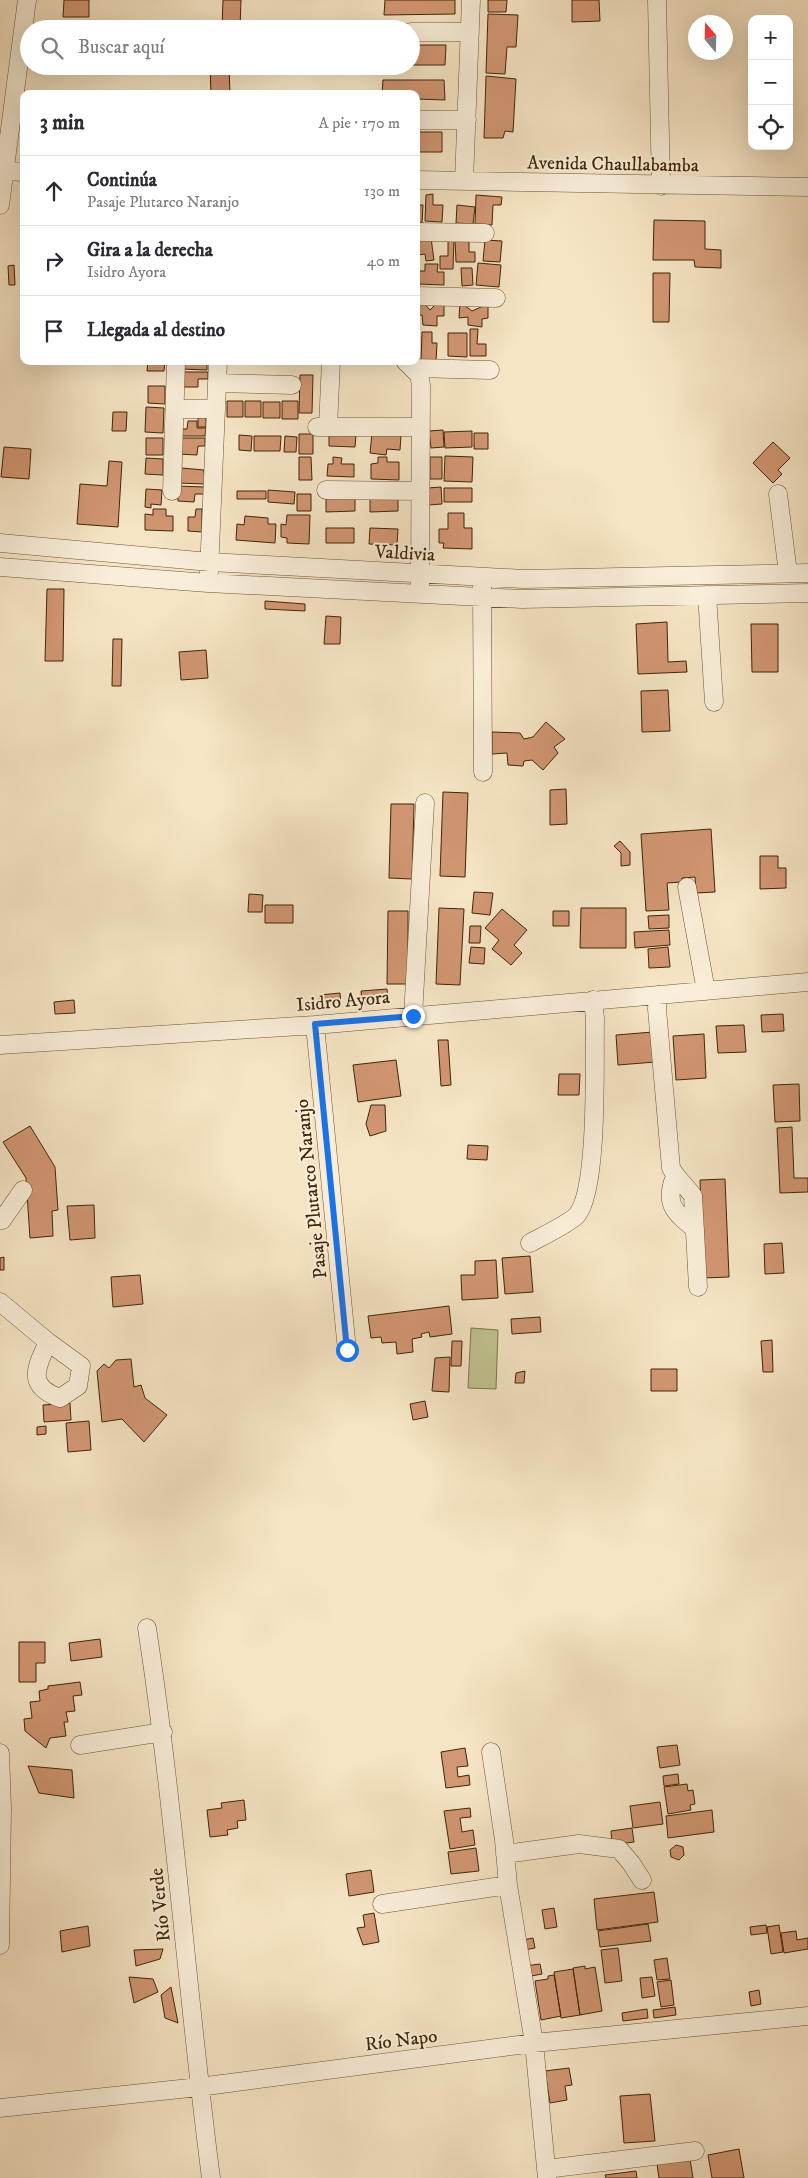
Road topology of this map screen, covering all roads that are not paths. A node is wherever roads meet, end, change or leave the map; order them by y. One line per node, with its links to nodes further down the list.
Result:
1 (27, 0): 4 (street)
2 (471, 0): 6 (street)
3 (657, 0): 14 (street)
4 (24, 20)
5 (420, 32): 6 (street)
6 (470, 32): 9 (street)
7 (20, 54): 10 (street)
8 (420, 120): 9 (street)
9 (467, 120): 13 (street)
10 (5, 171): 11 (street); 16 (street)
11 (20, 172)
12 (420, 180): 13 (street, Avenida Chaullabamba)
13 (464, 181): 14 (street, Avenida Chaullabamba)
14 (661, 186): 15 (street, Avenida Chaullabamba)
15 (808, 187)
16 (0, 205)
17 (420, 232): 18 (street)
18 (485, 233)
19 (420, 296): 20 (street)
20 (496, 298)
21 (176, 365): 28 (street)
22 (218, 365): 26 (street)
23 (331, 365): 30 (street)
24 (410, 365): 25 (street); 30 (street)
25 (490, 370)
26 (217, 383): 27 (street); 29 (street)
27 (292, 385)
28 (175, 409): 29 (street); 32 (street)
29 (216, 409): 37 (street)
30 (420, 427): 33 (street)
31 (326, 490): 33 (street)
32 (172, 491)
33 (420, 491): 41 (street)
34 (778, 494): 40 (street)
35 (0, 543): 36 (street, Valdivia)
36 (52, 548): 37 (street, Valdivia); 39 (street)
37 (210, 562): 41 (street, Valdivia); 43 (street)
38 (0, 567): 39 (street)
39 (50, 570): 43 (street)
40 (800, 573): 42 (street, Valdivia); 44 (street)
41 (420, 574): 42 (street, Valdivia); 45 (street)
42 (483, 577): 47 (street)
43 (208, 583): 45 (street)
44 (806, 593): 46 (street)
45 (420, 595): 47 (street)
46 (707, 596): 47 (street); 48 (street)
47 (482, 598): 49 (street)
48 (714, 702)
49 (483, 772)
50 (425, 803): 56 (street)
51 (687, 887): 53 (street)
52 (808, 982): 53 (street, Isidro Ayora)
53 (706, 991): 54 (street, Isidro Ayora)
54 (658, 995): 55 (street, Isidro Ayora); 62 (street)
55 (593, 1000): 56 (street, Isidro Ayora); 61 (street)
56 (413, 1016): 57 (street, Isidro Ayora)
57 (315, 1024): 58 (street, Isidro Ayora); 65 (street, Pasaje Plutarco Naranjo)
58 (0, 1045)
59 (23, 1190): 60 (street)
60 (0, 1220)
61 (530, 1243)
62 (698, 1287)
63 (0, 1302): 64 (street)
64 (48, 1342)
65 (347, 1350)
66 (147, 1628): 67 (street, Río Verde)
67 (163, 1732): 68 (street); 78 (street, Río Verde)
68 (80, 1745)
69 (491, 1752): 71 (street)
70 (0, 1753): 75 (street)
71 (505, 1854): 72 (street); 73 (street)
72 (642, 1880)
73 (508, 1885): 74 (street); 77 (street)
74 (382, 1904)
75 (0, 1945)
76 (808, 2016): 77 (street, Río Napo)
77 (534, 2043): 78 (street, Río Napo); 81 (street)
78 (199, 2087): 79 (street, Río Napo); 82 (street, Río Verde)
79 (0, 2108)
80 (695, 2151): 81 (street)
81 (546, 2174)
82 (211, 2178)

